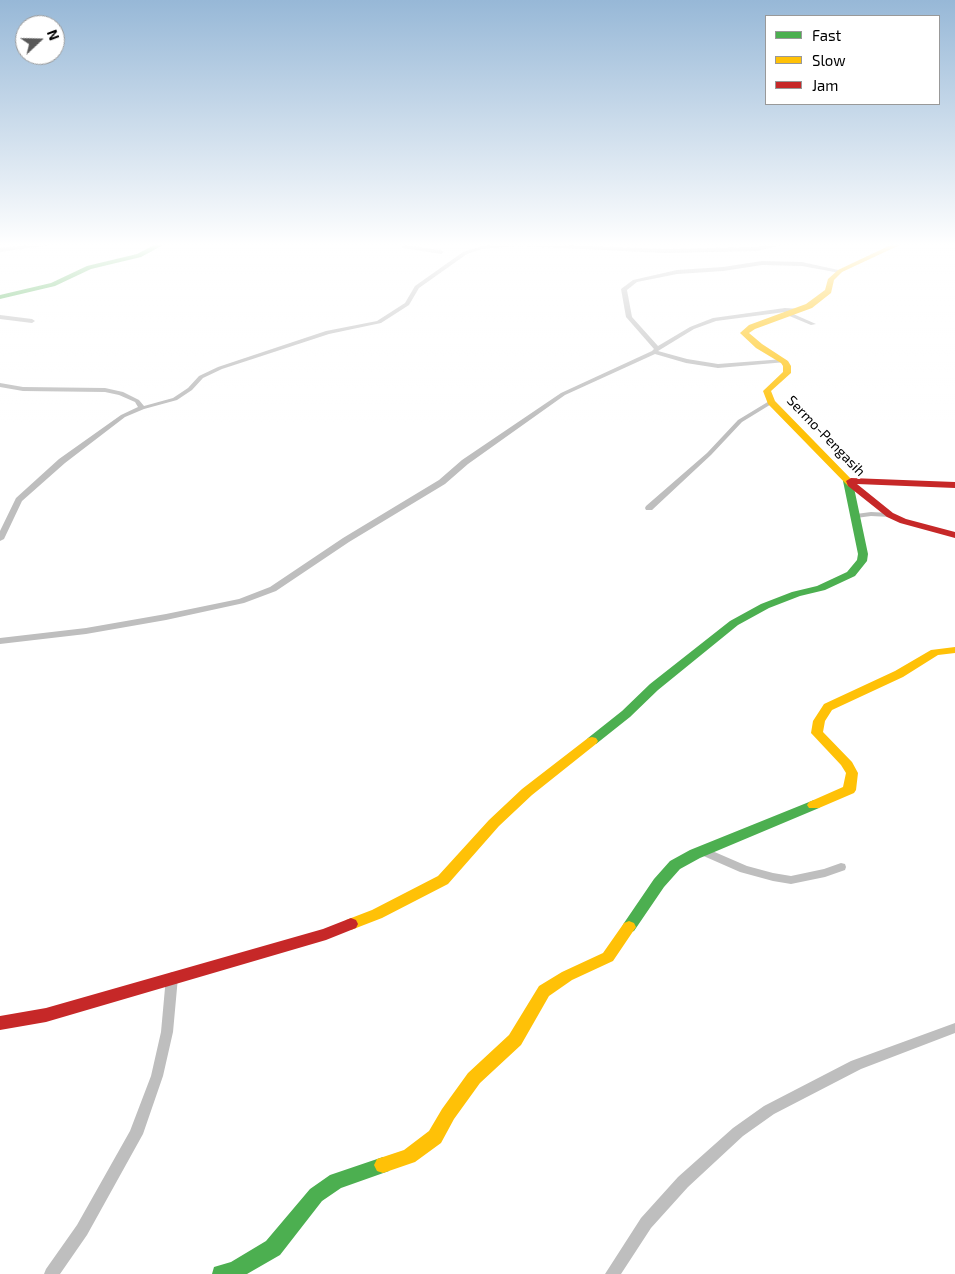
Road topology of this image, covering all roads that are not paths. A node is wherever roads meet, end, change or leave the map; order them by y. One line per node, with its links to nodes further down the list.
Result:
1 (408, 302): 12 (street)
2 (626, 302): 8 (street)
3 (811, 302): 4 (street)
4 (794, 312): 7 (street); 8 (street); 9 (street)
5 (0, 318): 6 (street)
6 (32, 321)
7 (813, 324)
8 (656, 350): 9 (street); 20 (street)
9 (784, 361): 11 (street, Sermo-Pengasih)
10 (0, 385): 12 (street)
11 (771, 402): 13 (street, Sermo-Pengasih); 15 (street)
12 (142, 408): 19 (street)
13 (848, 481): 14 (street); 16 (street, Sermo-Pengasih); 17 (street)
14 (955, 485)
15 (649, 508)
16 (890, 515): 17 (street); 18 (street, Sermo-Pengasih)
17 (856, 516): 24 (street)
18 (955, 535)
19 (0, 538)
20 (0, 641)
21 (955, 650): 22 (street)
22 (703, 851): 23 (street); 28 (street)
23 (841, 867)
24 (172, 977): 25 (street); 27 (street)
25 (0, 1023)
26 (955, 1028): 29 (street)
27 (51, 1274)
28 (221, 1274)
29 (612, 1274)

